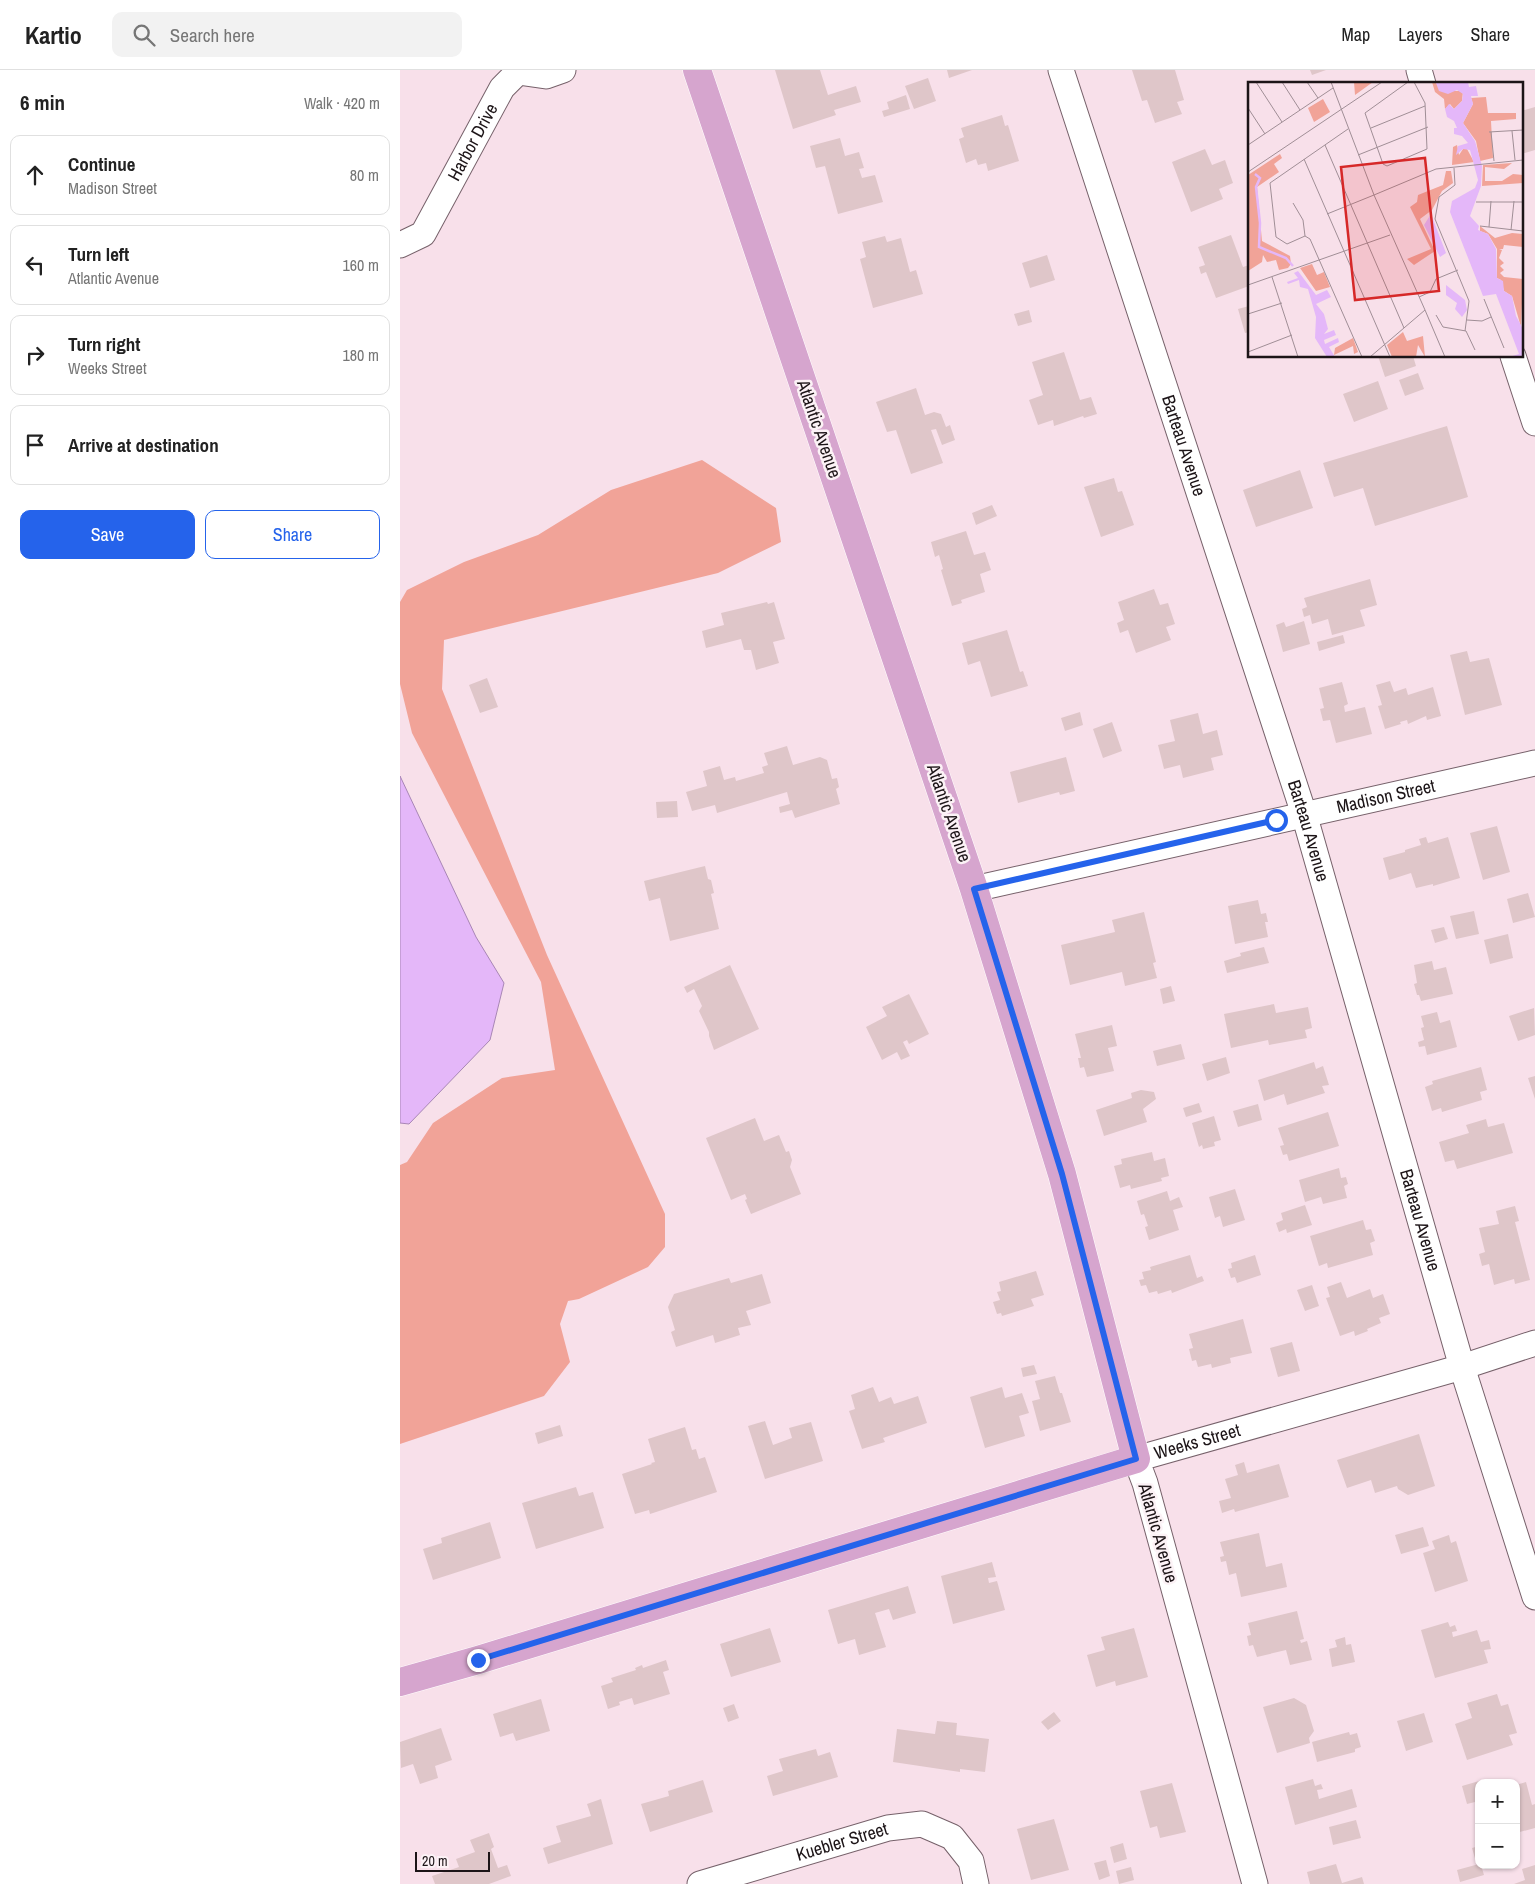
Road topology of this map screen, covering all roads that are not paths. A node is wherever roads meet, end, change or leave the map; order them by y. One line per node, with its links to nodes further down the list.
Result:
1 (563, 70): 4 (street, Harbor Drive)
2 (697, 70): 10 (main road, Atlantic Avenue)
3 (1061, 70): 9 (street, Barteau Avenue)
4 (519, 71): 5 (street, Harbor Drive)
5 (400, 244)
6 (1514, 358): 7 (street)
7 (1535, 424)
8 (1535, 763): 9 (street, Madison Street)
9 (1304, 814): 10 (street, Madison Street); 12 (street, Barteau Avenue)
10 (974, 889): 13 (main road, Atlantic Avenue)
11 (1535, 1343): 12 (street, Weeks Street)
12 (1462, 1367): 13 (street, Weeks Street); 14 (street, Barteau Avenue)
13 (1136, 1459): 15 (main road, Weeks Street); 18 (street, Atlantic Avenue)
14 (1535, 1597)
15 (400, 1682)
16 (974, 1873): 17 (street, Kuebler Street)
17 (700, 1884)
18 (1255, 1884)

